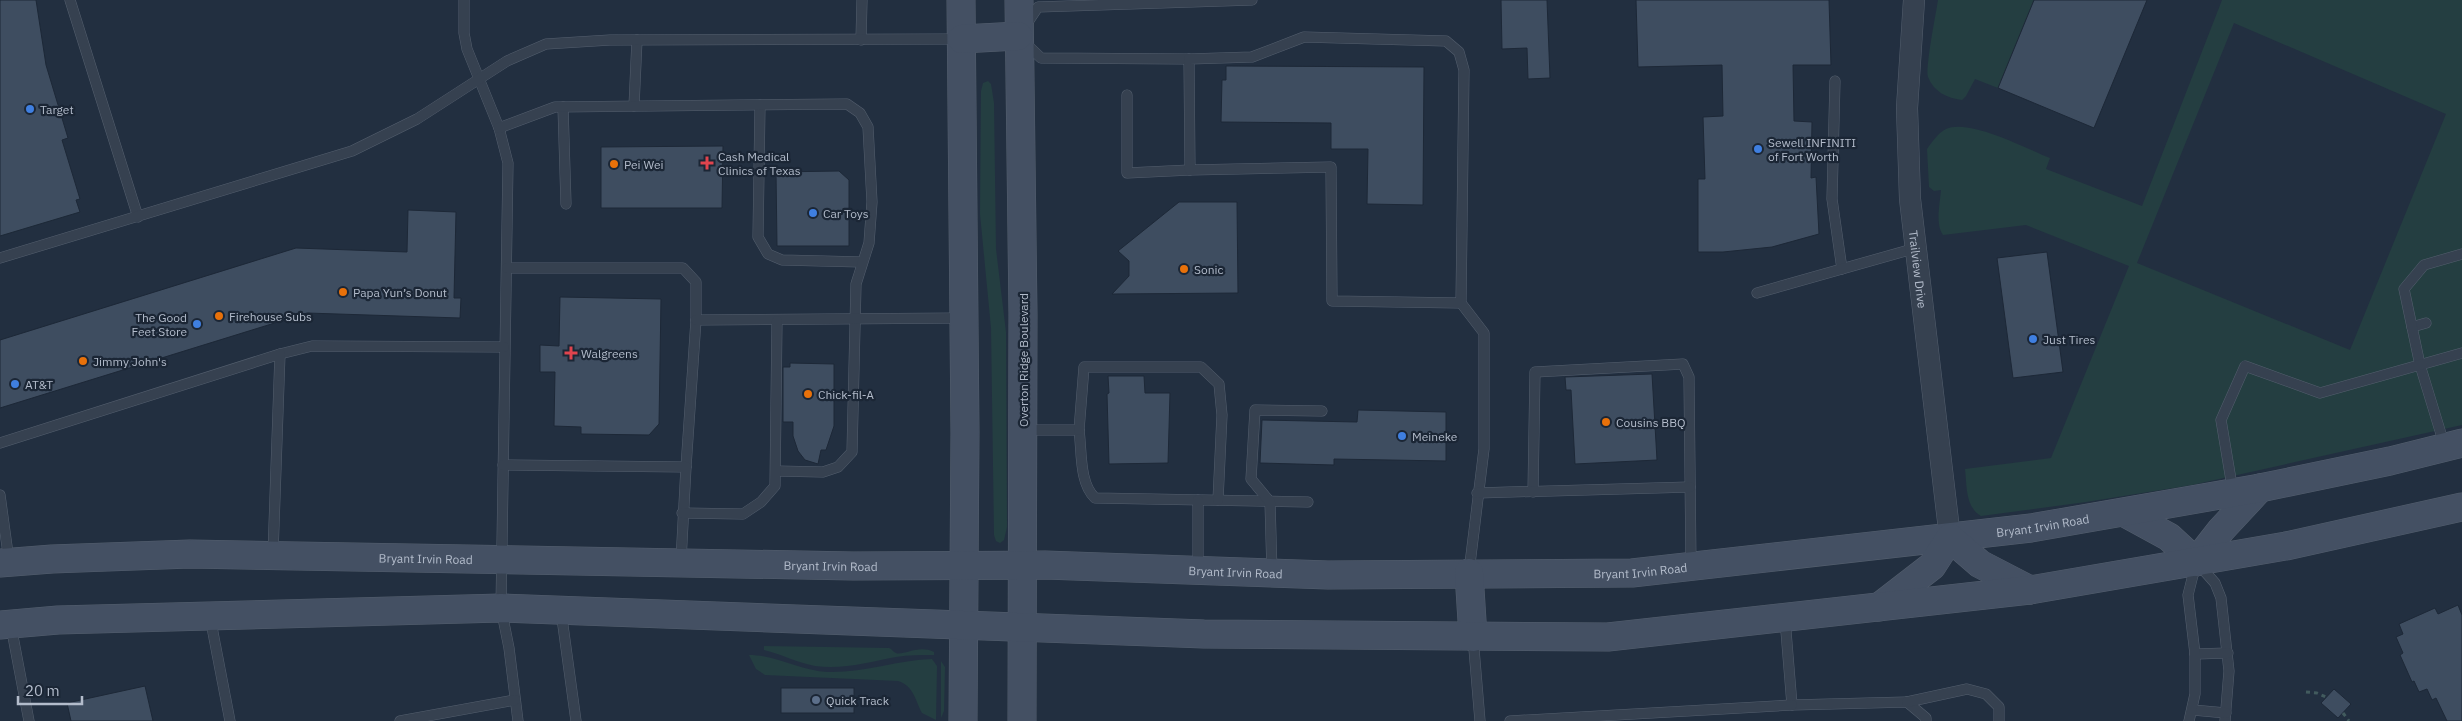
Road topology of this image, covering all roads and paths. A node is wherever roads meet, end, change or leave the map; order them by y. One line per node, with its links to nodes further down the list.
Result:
1 (70, 0): 22 (lane)
2 (464, 0): 13 (lane)
3 (862, 0): 11 (lane)
4 (961, 0): 9 (main road)
5 (1019, 0): 8 (main road, Overton Ridge Boulevard)
6 (1252, 0): 8 (lane)
7 (1914, 0): 23 (street, Trailview Drive)
8 (1018, 36): 9 (main road); 12 (lane); 42 (main road, Overton Ridge Boulevard)
9 (962, 39): 11 (lane); 31 (main road)
10 (637, 40): 11 (lane); 13 (lane); 17 (lane)
11 (861, 40)
12 (1189, 59): 20 (lane); 30 (lane)
13 (478, 80): 19 (lane); 22 (lane)
14 (1835, 81): 28 (lane)
15 (1127, 95): 20 (lane)
16 (760, 105): 17 (lane); 26 (lane); 26 (lane)
17 (634, 106): 18 (lane)
18 (563, 107): 19 (lane); 21 (lane)
19 (500, 128): 27 (lane)
20 (1190, 170): 30 (lane)
21 (566, 204)
22 (138, 217): 25 (lane)
23 (1916, 248): 28 (lane); 62 (street, Trailview Drive)
24 (2462, 254): 36 (lane)
25 (0, 258)
26 (862, 262): 33 (lane)
27 (506, 268): 32 (lane); 37 (lane)
28 (1842, 269): 29 (lane)
29 (1757, 293)
30 (1461, 303): 52 (lane)
31 (962, 318): 33 (lane); 69 (main road)
32 (696, 320): 34 (lane); 47 (lane)
33 (857, 320): 34 (lane); 48 (lane)
34 (776, 321): 48 (lane)
35 (2426, 324): 36 (lane)
36 (2412, 327): 40 (lane)
37 (504, 347): 39 (lane); 46 (lane)
38 (2462, 353): 40 (lane)
39 (280, 354): 44 (lane); 63 (lane)
40 (2420, 365): 45 (lane); 53 (lane)
41 (1322, 411): 57 (lane)
42 (1023, 430): 43 (lane); 68 (main road, Overton Ridge Boulevard)
43 (1079, 430): 55 (lane); 56 (lane)
44 (0, 444)
45 (2454, 445): 50 (main road, Bryant Irvin Road)
46 (503, 465): 47 (lane); 64 (lane)
47 (686, 467): 60 (lane)
48 (776, 471): 60 (lane)
49 (1690, 487): 51 (lane); 51 (lane); 70 (lane)
50 (2260, 488): 53 (main road, Bryant Irvin Road); 66 (main road)
51 (1533, 492): 52 (lane)
52 (1477, 493): 73 (lane)
53 (2233, 493): 61 (main road, Bryant Irvin Road)
54 (0, 495): 67 (lane)
55 (1198, 500): 56 (lane); 71 (lane)
56 (1218, 500): 57 (lane)
57 (1270, 502): 58 (lane); 72 (lane)
58 (1308, 502)
59 (2462, 507): 66 (main road)
60 (682, 513): 65 (lane)
61 (2125, 513): 62 (main road, Bryant Irvin Road); 66 (main road)
62 (1950, 538): 70 (main road, Bryant Irvin Road); 74 (main road); 76 (main road)
63 (273, 555): 64 (main road, Bryant Irvin Road); 67 (main road, Bryant Irvin Road)
64 (501, 559): 65 (main road, Bryant Irvin Road); 75 (lane)
65 (681, 562): 69 (main road, Bryant Irvin Road)
66 (2196, 562): 74 (main road); 84 (lane); 85 (lane)
67 (5, 563)
68 (1023, 564): 69 (main road, Bryant Irvin Road); 71 (main road, Bryant Irvin Road); 82 (main road, Overton Ridge Boulevard)
69 (965, 565): 81 (main road)
70 (1691, 566): 73 (main road, Bryant Irvin Road)
71 (1198, 570): 72 (main road, Bryant Irvin Road)
72 (1272, 573): 73 (main road, Bryant Irvin Road)
73 (1468, 573): 83 (main road)
74 (2030, 590): 76 (main road)
75 (501, 608): 77 (main road); 78 (main road); 88 (lane)
76 (1878, 608): 79 (main road)
77 (561, 609): 81 (main road); 98 (lane)
78 (210, 616): 80 (main road); 95 (lane)
79 (1785, 618): 83 (main road); 90 (lane)
80 (5, 624): 94 (lane)
81 (965, 624): 82 (main road); 99 (main road)
82 (1022, 626): 83 (main road); 100 (main road, Overton Ridge Boulevard)
83 (1473, 636): 101 (lane)
84 (2228, 653): 85 (lane); 93 (lane)
85 (2195, 654): 91 (lane)
86 (2306, 692): 87 (path)
87 (2326, 697)
88 (515, 700): 96 (lane); 97 (lane)
89 (1907, 702): 90 (lane); 103 (lane); 104 (lane)
90 (1792, 706): 102 (lane)
91 (2193, 710): 93 (lane); 105 (lane)
92 (2342, 713): 106 (path)
93 (2226, 717)
94 (29, 721)
95 (230, 721)
96 (400, 721)
97 (518, 721)
98 (576, 721)
99 (963, 721)
100 (1022, 721)
101 (1480, 721)
102 (1510, 721)
103 (1926, 721)
104 (1999, 721)
105 (2189, 721)
106 (2349, 721)

